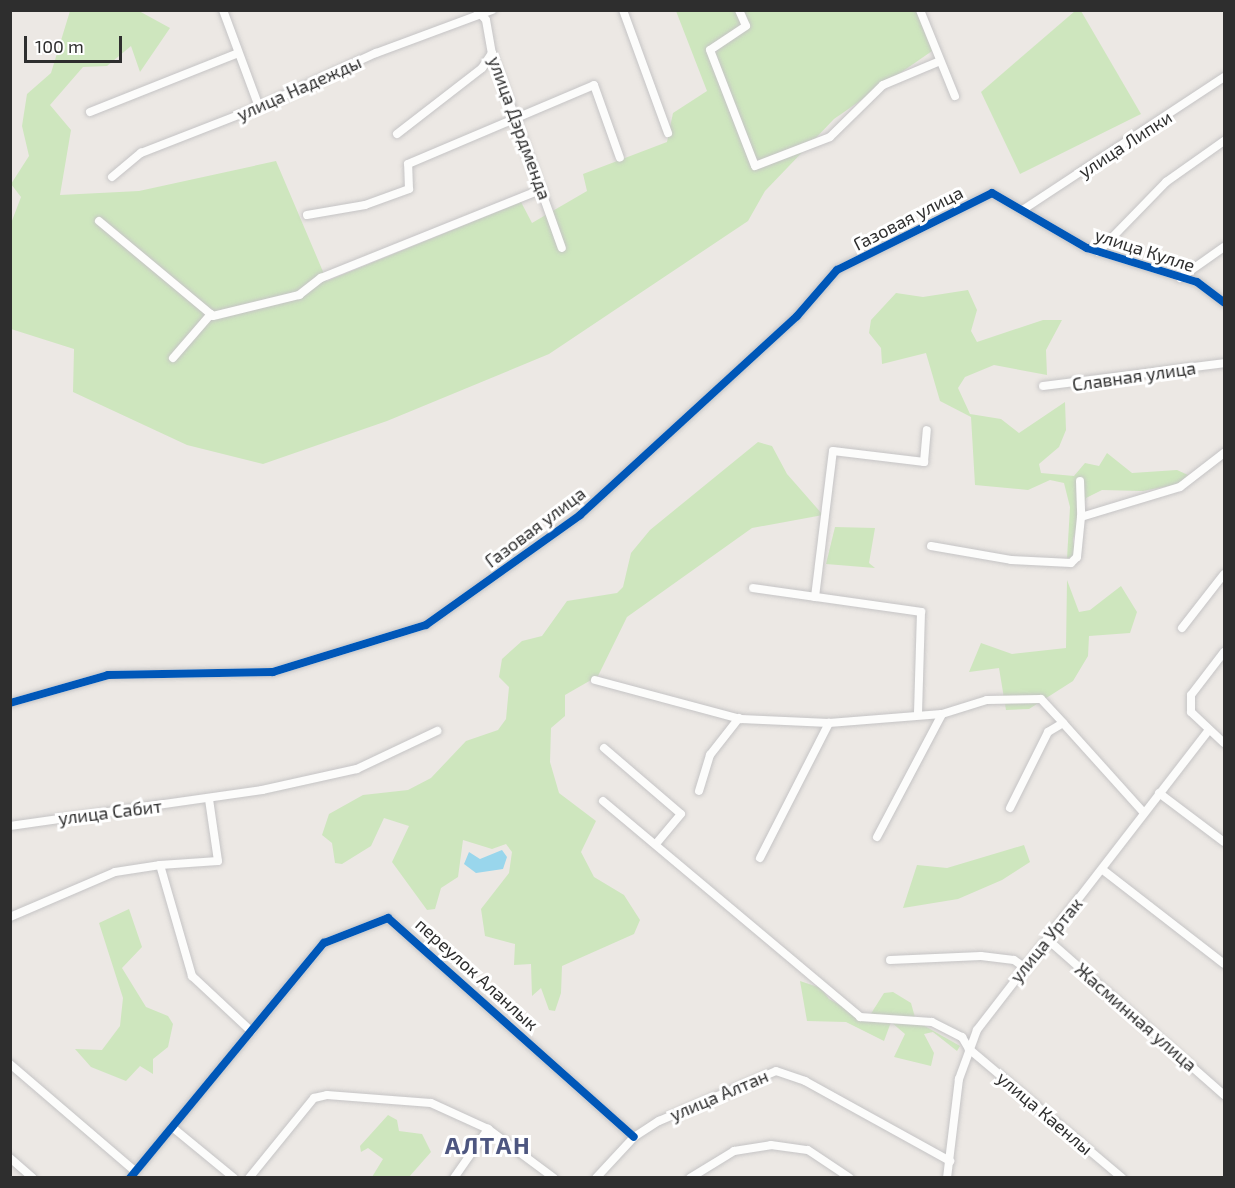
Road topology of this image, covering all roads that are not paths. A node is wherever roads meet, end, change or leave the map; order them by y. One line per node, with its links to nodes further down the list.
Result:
1 (223, 10): 8 (street)
2 (492, 10): 6 (street, улица Надежды)
3 (623, 10): 15 (street)
4 (739, 10): 9 (street)
5 (920, 10): 9 (street)
6 (478, 13): 7 (street, улица Дэрдменда); 12 (street, улица Надежды)
7 (492, 53): 14 (street, улица Дэрдменда); 16 (street)
8 (236, 54): 12 (street); 13 (street)
9 (940, 61): 11 (street)
10 (1224, 77): 22 (street, улица Липки)
11 (954, 96)
12 (259, 108): 19 (street, улица Надежды)
13 (90, 112)
14 (516, 122): 18 (street); 20 (street, улица Дэрдменда); 23 (street)
15 (668, 133)
16 (397, 134)
17 (1224, 141): 27 (street)
18 (620, 158)
19 (112, 177)
20 (542, 189): 26 (street, улица Дэрдменда); 30 (street)
21 (992, 193): 22 (street, улица Кулле); 45 (street, Газовая улица)
22 (1024, 209): 27 (street, улица Кулле)
23 (307, 215)
24 (99, 221): 30 (street)
25 (1224, 246): 28 (street)
26 (562, 248)
27 (1098, 252): 28 (street, улица Кулле)
28 (1180, 278): 29 (street, улица Кулле)
29 (1224, 302)
30 (211, 314): 31 (street)
31 (173, 358)
32 (1224, 363): 33 (street, Славная улица)
33 (1043, 386)
34 (927, 430): 41 (street)
35 (1224, 453): 37 (street)
36 (1080, 481): 37 (street)
37 (1082, 517): 38 (street)
38 (931, 546)
39 (1224, 574): 42 (street)
40 (753, 588): 41 (street)
41 (815, 597): 46 (street)
42 (1182, 628)
43 (1224, 652): 52 (street)
44 (594, 680): 48 (street)
45 (10, 703)
46 (918, 714): 47 (street); 49 (street)
47 (942, 714): 50 (street); 62 (street)
48 (739, 718): 49 (street); 55 (street)
49 (829, 723): 65 (street)
50 (1063, 723): 59 (street); 60 (street)
51 (436, 731): 57 (street, улица Сабит)
52 (1208, 731): 53 (street); 56 (street, улица Уртак)
53 (1224, 743)
54 (604, 748): 64 (street)
55 (699, 791)
56 (1159, 793): 60 (street, улица Уртак); 63 (street)
57 (209, 799): 61 (street, улица Сабит); 66 (street)
58 (603, 801): 64 (street, улица Каенлы)
59 (1010, 807)
60 (1144, 813): 67 (street, улица Уртак)
61 (10, 826)
62 (877, 837)
63 (1224, 842)
64 (657, 843): 74 (street, улица Каенлы)
65 (760, 858)
66 (160, 865): 68 (street); 73 (street)
67 (1103, 870): 69 (street, улица Уртак); 71 (street)
68 (10, 916)
69 (1047, 939): 72 (street, улица Уртак); 76 (street, Жасминная улица)
70 (890, 960): 72 (street)
71 (1224, 964)
72 (1024, 967): 74 (street, улица Уртак)
73 (251, 1031): 77 (street, переулок Аланлык); 79 (street, переулок Аланлык)
74 (969, 1049): 81 (street, улица Уртак); 92 (street, улица Каенлы)
75 (10, 1064): 82 (street)
76 (1224, 1095)
77 (172, 1127): 82 (street, переулок Аланлык); 84 (street)
78 (488, 1129): 85 (street); 86 (street); 87 (street)
79 (634, 1137): 81 (street, улица Алтан); 88 (street, улица Алтан)
80 (10, 1158): 83 (street)
81 (950, 1161): 91 (street, улица Уртак)
82 (133, 1174)
83 (33, 1178)
84 (234, 1178)
85 (249, 1178)
86 (454, 1178)
87 (554, 1178)
88 (596, 1178)
89 (690, 1178): 90 (street)
90 (850, 1178)
91 (947, 1178)
92 (1122, 1178)

